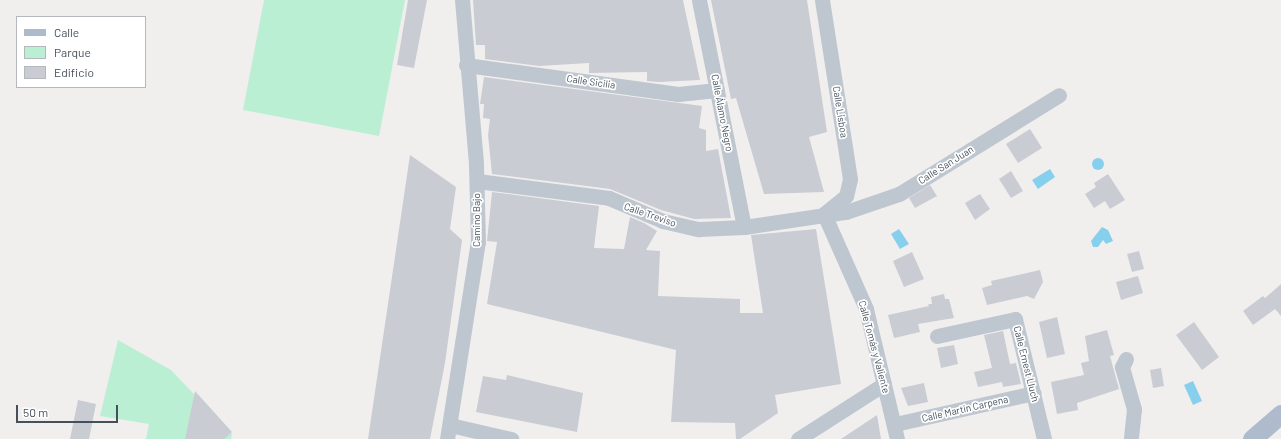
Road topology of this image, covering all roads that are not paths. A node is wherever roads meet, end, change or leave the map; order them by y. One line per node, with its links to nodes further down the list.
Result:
1 (462, 0): 4 (street, Camino Bajo)
2 (699, 0): 5 (street, Calle Álamo Negro)
3 (822, 0): 8 (street, Calle Lisboa)
4 (466, 65): 5 (street, Calle Sicilia); 7 (street, Camino Bajo)
5 (717, 90): 9 (street, Calle Álamo Negro)
6 (1059, 95): 8 (street, Calle San Juan)
7 (477, 181): 9 (street, Calle Treviso); 15 (street, Camino Bajo)
8 (824, 214): 9 (street, Calle Treviso); 12 (street, Calle Tomás y Valiente)
9 (744, 227)
10 (937, 336): 13 (street, Calle Ernest Lluch)
11 (1126, 359): 20 (street)
12 (884, 384): 16 (street, Calle Tomás y Valiente); 18 (street)
13 (1034, 393): 16 (street, Calle Martín Carpena); 19 (street, Calle Ernest Lluch)
14 (1281, 414): 21 (main road)
15 (449, 432): 17 (street)
16 (896, 432)
17 (511, 439)
18 (798, 439)
19 (1044, 439)
20 (1131, 439)
21 (1252, 439)

